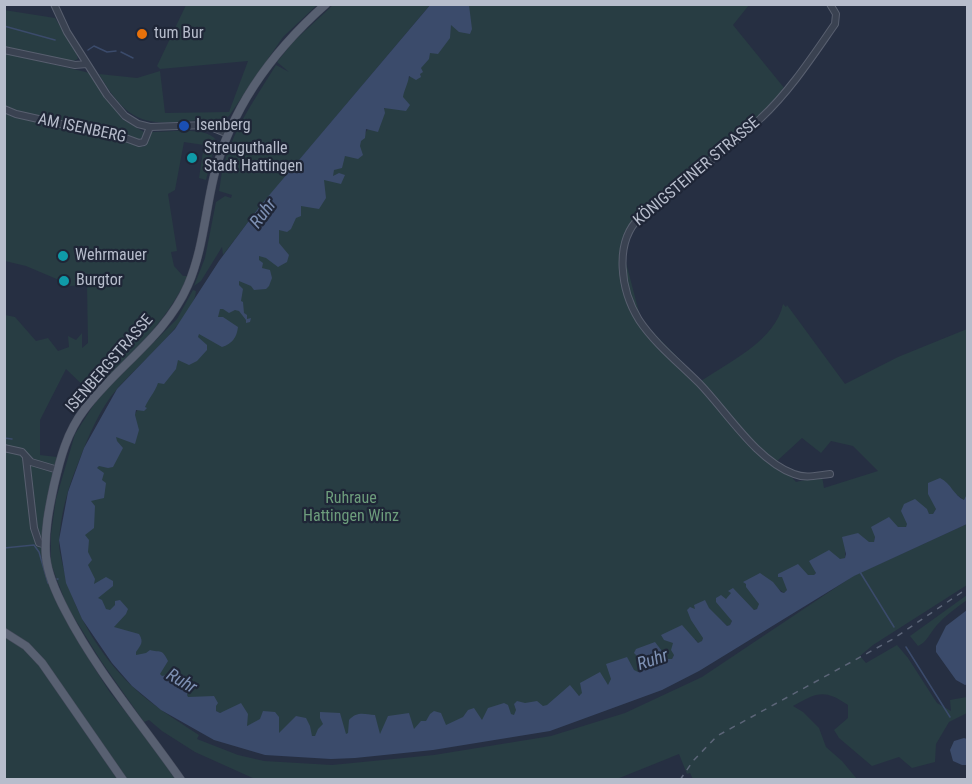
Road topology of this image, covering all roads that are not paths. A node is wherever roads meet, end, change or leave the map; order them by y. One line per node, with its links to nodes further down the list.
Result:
1 (54, 4): 5 (street)
2 (326, 4): 8 (main road, ISENBERGSTRASSE)
3 (830, 4): 12 (street, KÖNIGSTEINER STRASSE)
4 (4, 50): 5 (street)
5 (87, 64): 7 (street)
6 (4, 109): 7 (street, AM ISENBERG)
7 (150, 127): 8 (street)
8 (228, 134): 11 (main road, ISENBERGSTRASSE)
9 (4, 448): 10 (street)
10 (26, 458): 11 (street); 13 (street)
11 (58, 470): 13 (main road, ISENBERGSTRASSE)
12 (830, 474)
13 (46, 545): 16 (main road, ISENBERGSTRASSE)
14 (4, 632): 15 (main road)
15 (123, 780)
16 (181, 780)

